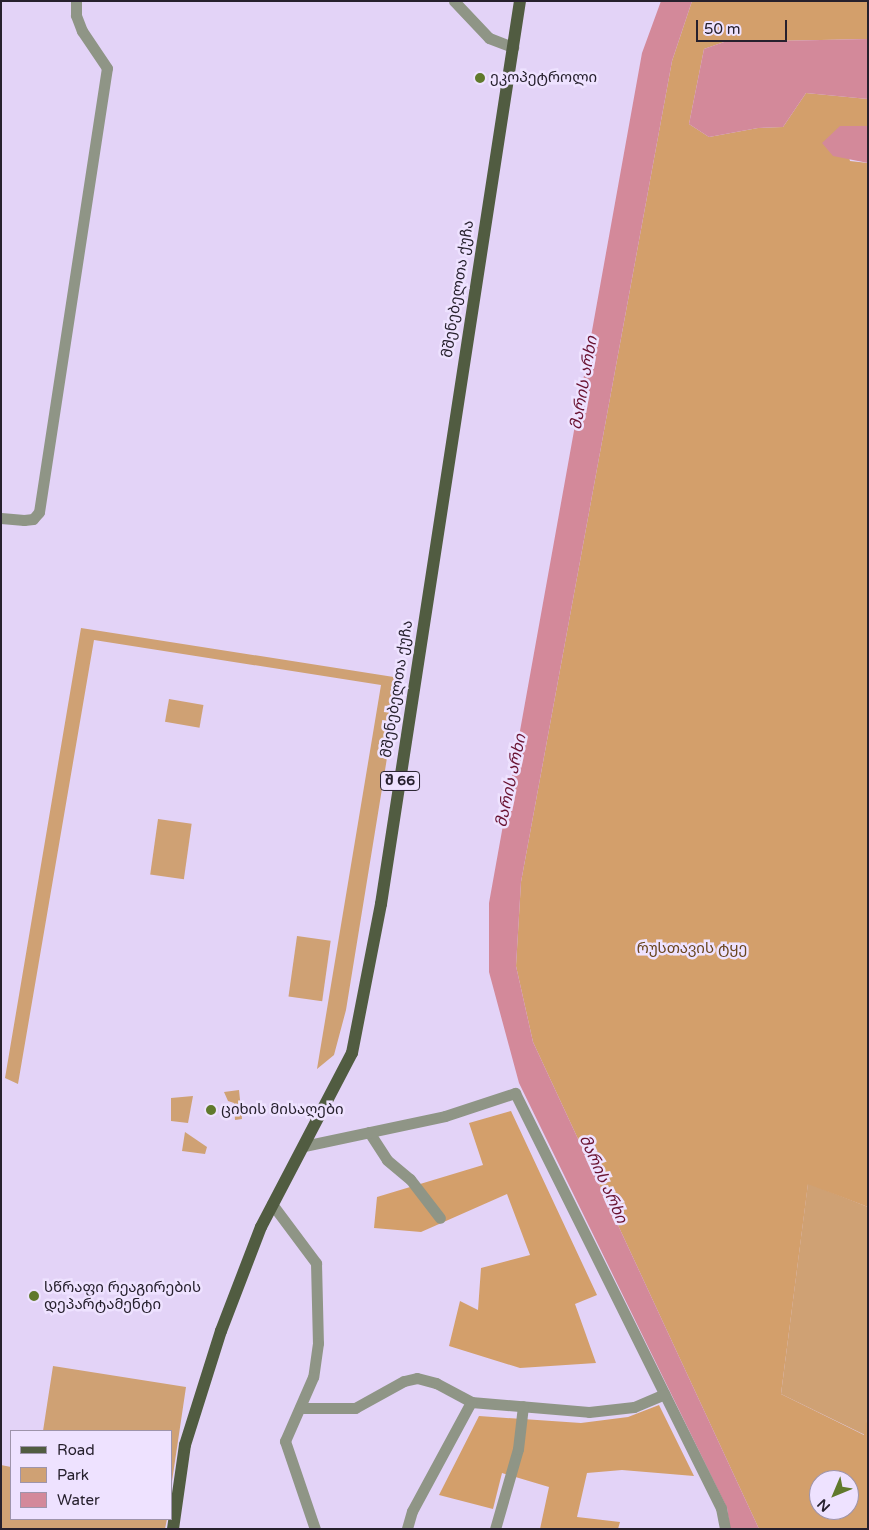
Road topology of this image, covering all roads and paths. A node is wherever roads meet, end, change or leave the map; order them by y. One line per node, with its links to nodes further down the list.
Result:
1 (76, 1): 5 (street)
2 (454, 1): 4 (street)
3 (520, 1): 4 (main road, მშენებელთა ქუჩა / შ 66)
4 (512, 47): 7 (main road, მშენებელთა ქუჩა / შ 66)
5 (1, 518)
6 (369, 1132): 7 (street); 9 (street); 10 (street)
7 (304, 1146): 8 (main road, მშენებელთა ქუჩა / შ 66)
8 (272, 1204): 13 (street); 14 (main road, მშენებელთა ქუჩა / შ 66)
9 (440, 1218)
10 (664, 1394): 12 (street); 18 (street)
11 (471, 1402): 12 (street); 13 (street); 16 (street)
12 (523, 1406): 17 (street)
13 (300, 1408): 15 (street)
14 (173, 1529)
15 (315, 1529)
16 (407, 1529)
17 (496, 1529)
18 (724, 1529)

